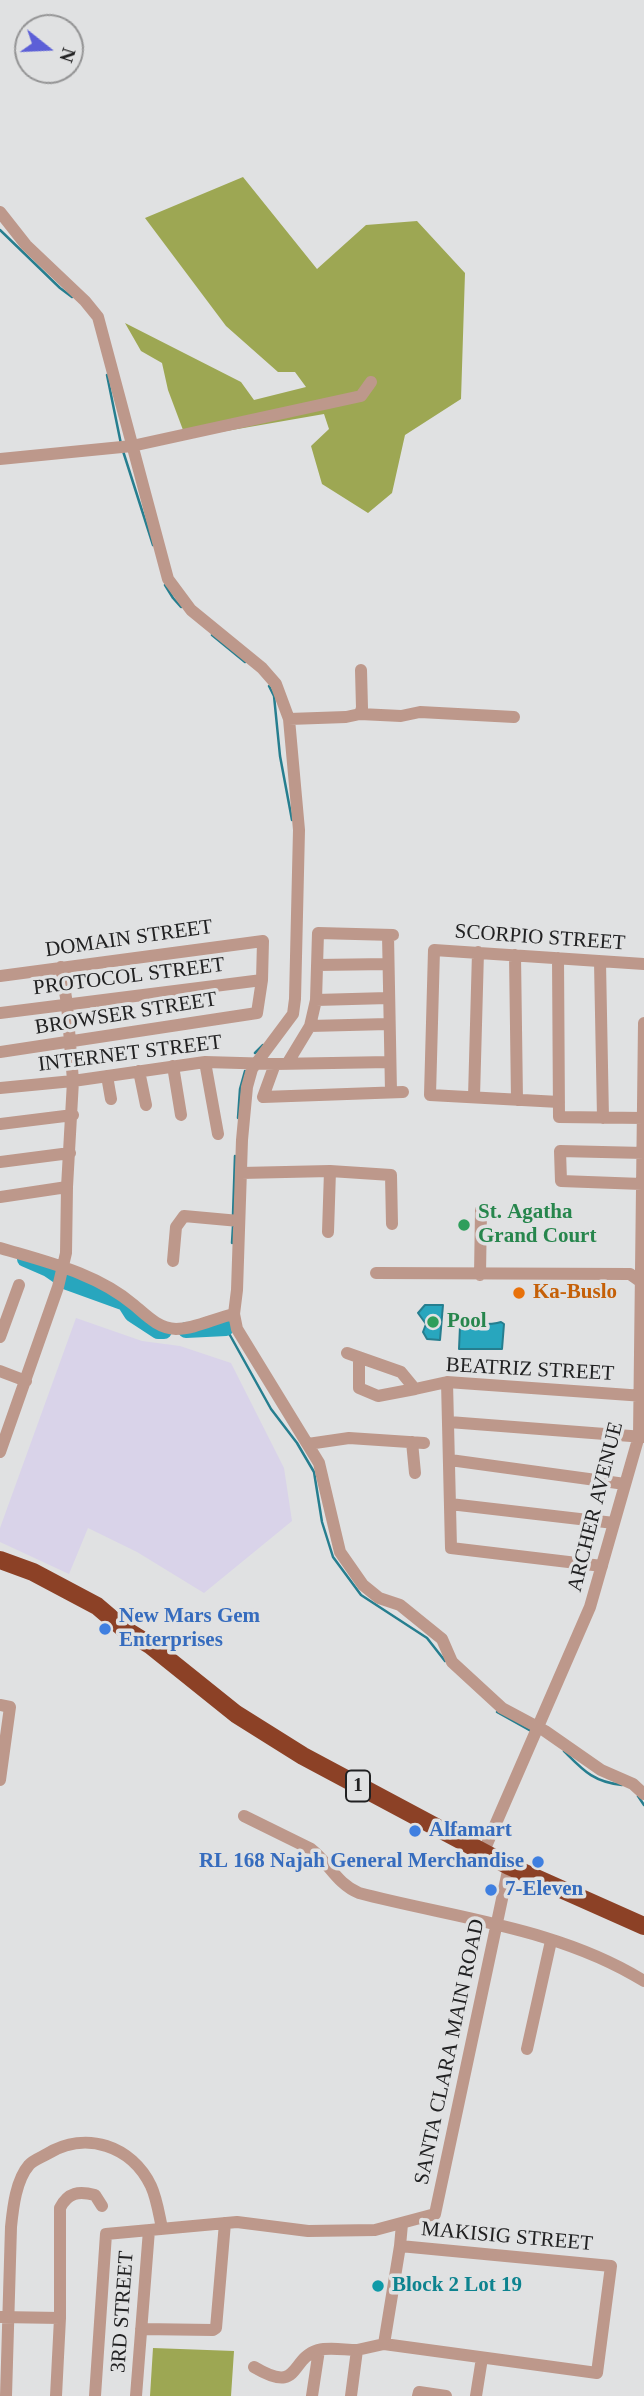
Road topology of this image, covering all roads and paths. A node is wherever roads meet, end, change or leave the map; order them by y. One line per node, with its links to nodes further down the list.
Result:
1 (0, 212): 3 (street)
2 (371, 382): 3 (street)
3 (132, 446): 4 (street); 8 (street)
4 (0, 459)
5 (361, 670): 6 (street)
6 (359, 714): 7 (street); 8 (street)
7 (514, 717)
8 (289, 719): 30 (street)
9 (478, 953): 10 (street, SCORPIO STREET); 37 (street); 37 (street, SCORPIO STREET)
10 (515, 955): 11 (street, SCORPIO STREET); 39 (street)
11 (558, 958): 12 (street, SCORPIO STREET); 40 (street)
12 (600, 962): 14 (street, SCORPIO STREET); 44 (street)
13 (388, 964): 15 (street); 15 (street); 19 (street)
14 (644, 964)
15 (317, 965): 20 (street)
16 (61, 967): 17 (street, DOMAIN STREET); 18 (street, DOMAIN STREET); 21 (street)
17 (0, 976)
18 (262, 980): 21 (street, PROTOCOL STREET); 26 (street, BROWSER STREET)
19 (388, 998): 20 (street); 24 (street)
20 (316, 1000): 25 (street)
21 (67, 1004): 22 (street, PROTOCOL STREET); 26 (street)
22 (0, 1013)
23 (644, 1023): 45 (street, ARCHER AVENUE)
24 (388, 1024): 25 (street); 29 (street)
25 (310, 1026): 31 (street)
26 (71, 1043): 27 (street, BROWSER STREET); 35 (street)
27 (0, 1052)
28 (205, 1062): 30 (street, INTERNET STREET); 32 (street, INTERNET STREET); 47 (street)
29 (390, 1062): 31 (street, INTERNET STREET); 31 (street)
30 (258, 1063): 31 (street, INTERNET STREET); 52 (street)
31 (281, 1064)
32 (173, 1066): 33 (street, INTERNET STREET); 43 (street)
33 (139, 1071): 34 (street, INTERNET STREET); 41 (street)
34 (107, 1076): 35 (street, INTERNET STREET); 38 (street)
35 (73, 1081): 36 (street, INTERNET STREET); 42 (street)
36 (0, 1088)
37 (474, 1097): 39 (street)
38 (111, 1099)
39 (517, 1100): 40 (street)
40 (558, 1102): 44 (street)
41 (146, 1105)
42 (73, 1115): 46 (street); 48 (street)
43 (181, 1115)
44 (603, 1118): 45 (street)
45 (643, 1118): 49 (street, ARCHER AVENUE)
46 (0, 1124)
47 (218, 1134)
48 (70, 1153): 50 (street); 54 (street)
49 (643, 1153): 53 (street, ARCHER AVENUE); 53 (street)
50 (0, 1162)
51 (330, 1171): 52 (street); 58 (street); 59 (street)
52 (241, 1173): 57 (street)
53 (642, 1184): 61 (street, ARCHER AVENUE)
54 (67, 1187): 55 (street); 63 (street)
55 (0, 1197)
56 (481, 1209): 65 (street)
57 (235, 1221): 62 (street); 70 (street)
58 (392, 1224)
59 (328, 1232)
60 (0, 1248): 63 (street)
61 (643, 1254): 66 (street, ARCHER AVENUE)
62 (173, 1261)
63 (63, 1269): 70 (street); 74 (street)
64 (376, 1273): 65 (street)
65 (480, 1275): 66 (street)
66 (642, 1284): 72 (street, ARCHER AVENUE)
67 (19, 1285): 69 (street)
68 (0, 1297): 69 (street)
69 (13, 1301): 71 (street)
70 (234, 1314): 80 (street)
71 (0, 1336)
72 (642, 1347): 77 (street, ARCHER AVENUE)
73 (0, 1371): 74 (street)
74 (26, 1381): 81 (street)
75 (447, 1382): 76 (street, BEATRIZ STREET); 77 (street, BEATRIZ STREET); 78 (street)
76 (415, 1388): 76 (street, BEATRIZ STREET)
77 (642, 1395): 79 (street, ARCHER AVENUE)
78 (449, 1422): 79 (street); 82 (street)
79 (641, 1436): 84 (street, ARCHER AVENUE)
80 (308, 1444): 83 (street); 90 (street)
81 (0, 1452)
82 (450, 1460): 84 (street); 85 (street)
83 (415, 1473)
84 (625, 1484): 86 (street, ARCHER AVENUE)
85 (450, 1503): 86 (street); 88 (street)
86 (614, 1523): 88 (street, ARCHER AVENUE)
87 (0, 1560): 94 (highway, 1)
88 (602, 1566): 90 (street, ARCHER AVENUE)
89 (0, 1705): 91 (street)
90 (538, 1727): 92 (street); 94 (street, ARCHER AVENUE)
91 (0, 1780)
92 (644, 1794)
93 (244, 1816): 96 (street)
94 (483, 1853): 95 (highway, 1)
95 (509, 1866): 96 (street, SANTA CLARA MAIN ROAD); 97 (highway, 1)
96 (497, 1923): 98 (street); 103 (street, SANTA CLARA MAIN ROAD)
97 (644, 1926)
98 (551, 1941): 99 (street); 100 (street)
99 (644, 1981)
100 (527, 2049)
101 (102, 2206): 107 (street)
102 (225, 2223): 103 (street, SANTA CLARA MAIN ROAD); 104 (street, SANTA CLARA MAIN ROAD); 108 (street)
103 (402, 2224): 105 (street)
104 (155, 2229): 106 (street, 3RD STREET); 108 (street, 3RD STREET); 116 (street, SANTA CLARA MAIN ROAD)
105 (400, 2246): 109 (street); 112 (street, MAKISIG STREET)
106 (5, 2317): 107 (street); 114 (street, 3RD STREET)
107 (60, 2318): 115 (street)
108 (141, 2329): 117 (street, 3RD STREET)
109 (384, 2344): 111 (street); 112 (street)
110 (319, 2350): 111 (street); 113 (street); 118 (street)
111 (357, 2350): 119 (street)
112 (482, 2358): 122 (street)
113 (254, 2367)
114 (6, 2396)
115 (56, 2396)
116 (95, 2396)
117 (136, 2396)
118 (313, 2396)
119 (351, 2396)
120 (418, 2396): 121 (street)
121 (446, 2396)
122 (476, 2396)

